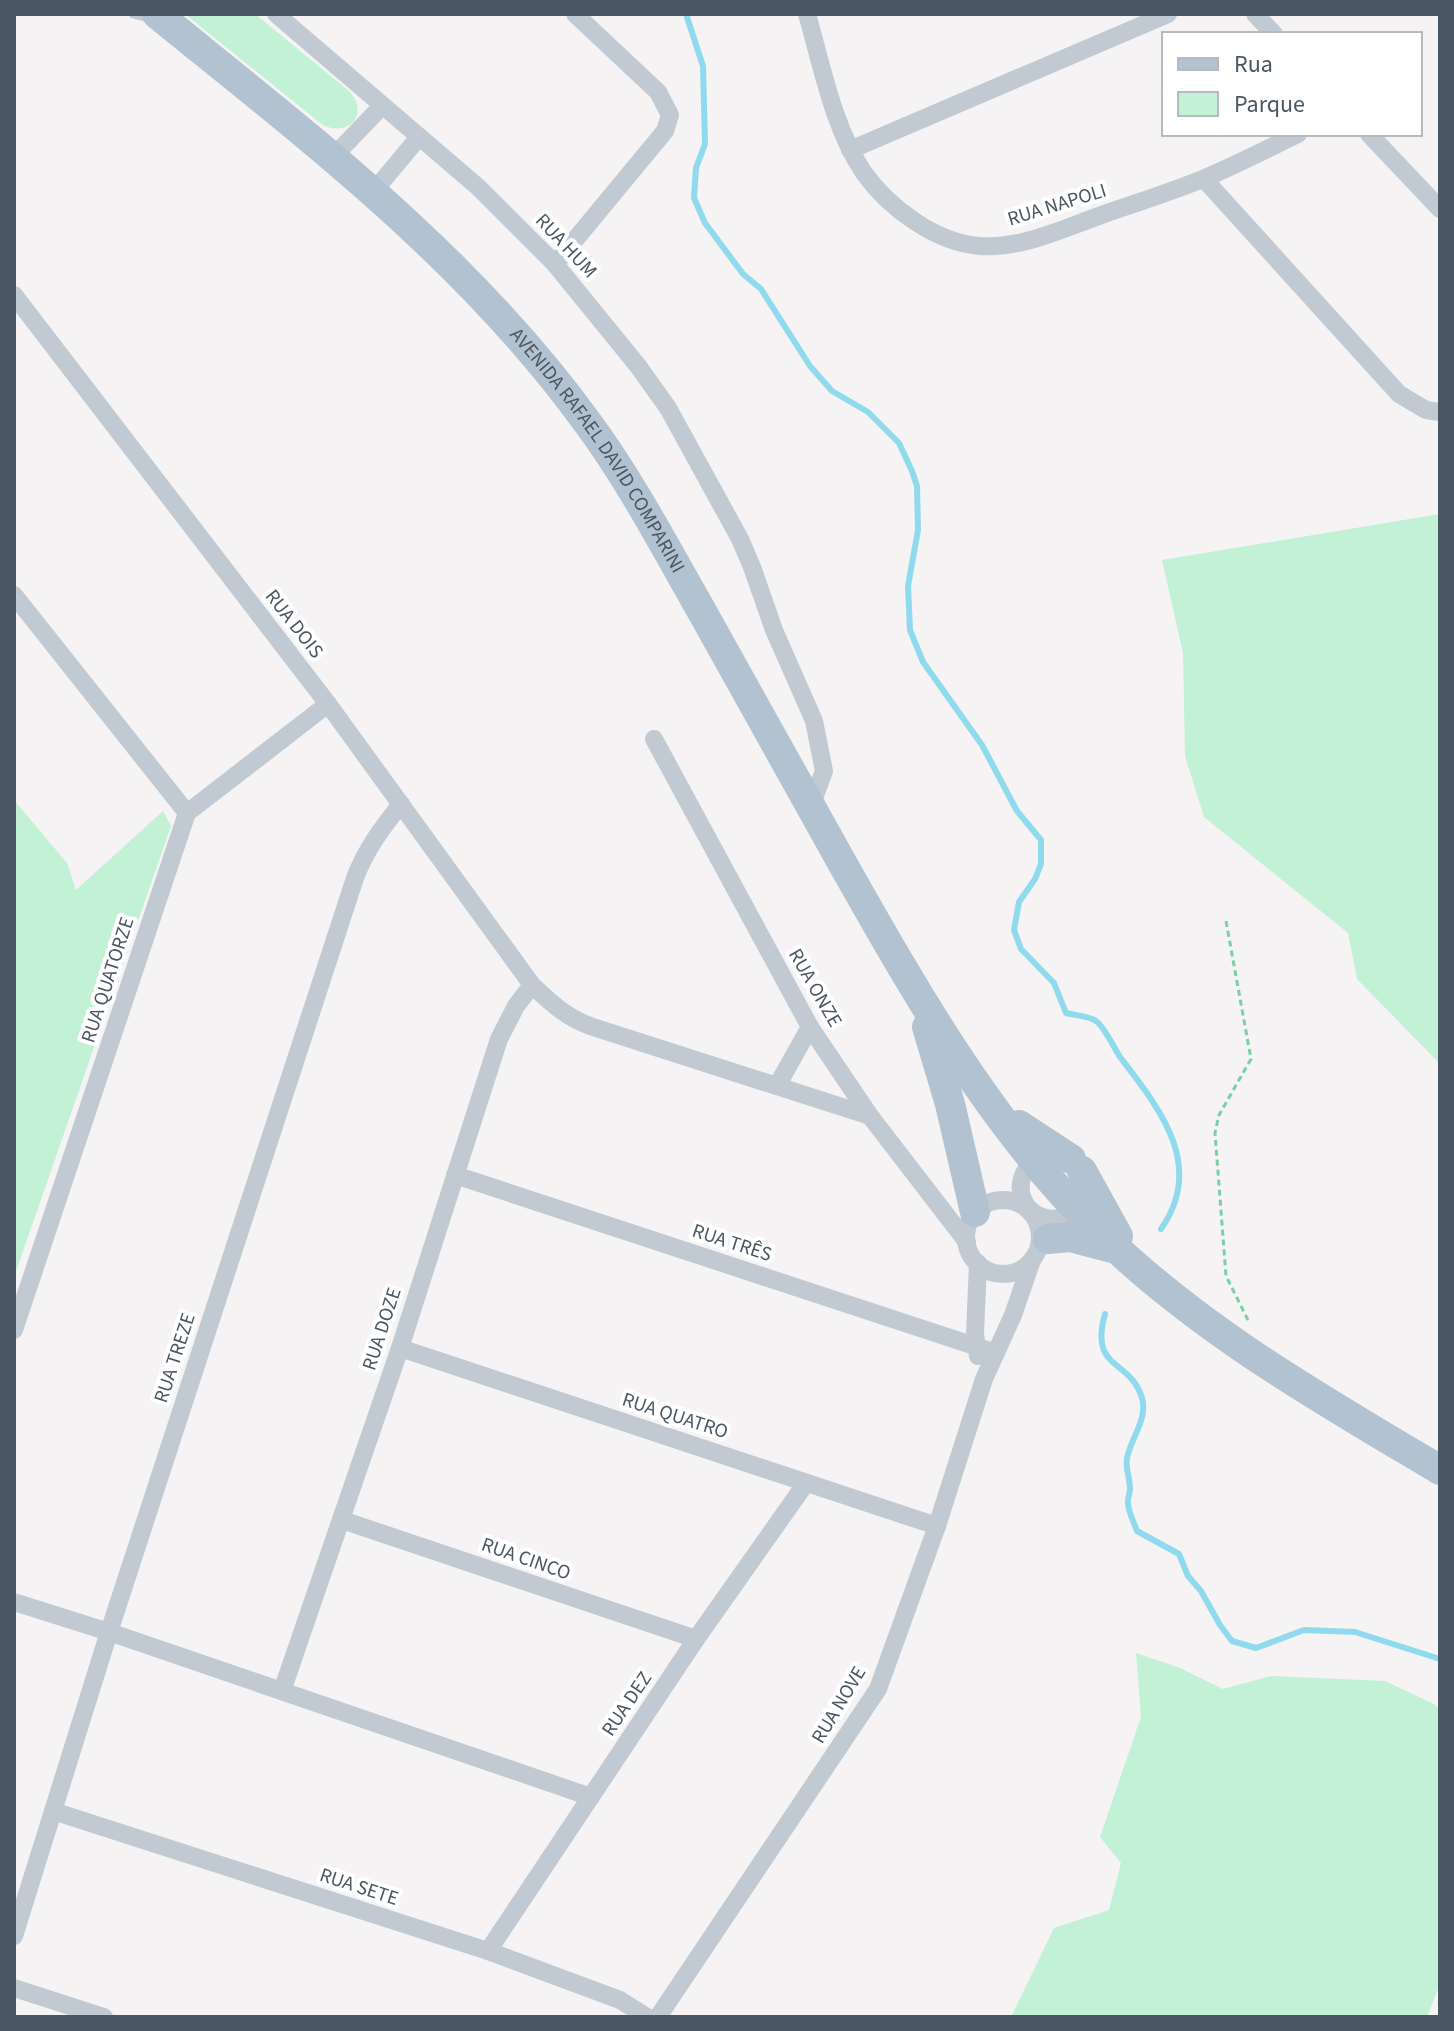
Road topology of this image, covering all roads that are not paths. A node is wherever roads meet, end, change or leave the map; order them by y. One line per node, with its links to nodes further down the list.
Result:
1 (133, 14): 7 (lane)
2 (276, 14): 9 (street, RUA HUM)
3 (575, 14): 18 (street)
4 (807, 14): 13 (street, RUA NAPOLI)
5 (1168, 14): 13 (street)
6 (1255, 14): 8 (street)
7 (163, 19): 14 (main road, AVENIDA RAFAEL DAVID COMPARINI)
8 (1272, 32)
9 (382, 106): 12 (street, RUA HUM); 14 (street)
10 (1294, 136): 15 (street, RUA NAPOLI)
11 (1371, 136): 17 (street)
12 (419, 137): 16 (street); 18 (street, RUA HUM)
13 (850, 150): 15 (street, RUA NAPOLI)
14 (334, 156): 16 (main road, AVENIDA RAFAEL DAVID COMPARINI)
15 (1204, 179): 20 (street)
16 (374, 191): 25 (main road, AVENIDA RAFAEL DAVID COMPARINI)
17 (1440, 209)
18 (555, 264): 25 (street, RUA HUM)
19 (14, 295): 22 (street, RUA DOIS)
20 (1440, 412)
21 (14, 595): 26 (street)
22 (328, 704): 24 (street, RUA DOIS); 26 (street)
23 (654, 739): 29 (street, RUA ONZE)
24 (401, 804): 27 (street, RUA DOIS); 52 (street, RUA TREZE)
25 (811, 806): 28 (main road, AVENIDA RAFAEL DAVID COMPARINI)
26 (187, 813): 42 (street, RUA QUATORZE)
27 (532, 985): 30 (street, RUA DOIS); 35 (street, RUA DOZE)
28 (913, 987): 31 (main road); 36 (main road)
29 (810, 1027): 30 (street); 32 (street, RUA ONZE)
30 (777, 1086): 32 (street, RUA DOIS)
31 (995, 1109): 33 (main road); 34 (main road)
32 (870, 1116): 39 (street, RUA ONZE)
33 (1076, 1165): 34 (street); 38 (street); 40 (main road)
34 (1028, 1171): 36 (street); 37 (street); 38 (main road)
35 (455, 1175): 43 (street, RUA TRÊS); 44 (street, RUA DOZE)
36 (985, 1207): 37 (street); 39 (street)
37 (1029, 1210): 38 (street); 38 (street)
38 (1052, 1235): 40 (main road); 40 (main road); 41 (street); 45 (street, RUA NOVE)
39 (967, 1242): 41 (street)
40 (1124, 1256): 47 (main road)
41 (978, 1263): 43 (street)
42 (14, 1330)
43 (976, 1346): 45 (street, RUA TRÊS); 46 (street)
44 (400, 1348): 48 (street, RUA QUATRO); 49 (street, RUA DOZE)
45 (996, 1353): 46 (street, RUA NOVE)
46 (984, 1379): 50 (street, RUA NOVE)
47 (1440, 1470)
48 (806, 1483): 50 (street, RUA QUATRO); 53 (street, RUA DEZ)
49 (342, 1520): 53 (street, RUA CINCO); 54 (street, RUA DOZE)
50 (937, 1526): 62 (street, RUA NOVE)
51 (14, 1602): 52 (street)
52 (109, 1632): 54 (street); 56 (street, RUA TREZE)
53 (696, 1639): 55 (street, RUA DEZ)
54 (282, 1691): 55 (street)
55 (591, 1797): 58 (street, RUA DEZ)
56 (53, 1811): 57 (street, RUA TREZE); 58 (street, RUA SETE)
57 (14, 1936)
58 (488, 1951): 61 (street, RUA SETE)
59 (14, 1988): 60 (street)
60 (104, 2017)
61 (647, 2017)
62 (658, 2017)

